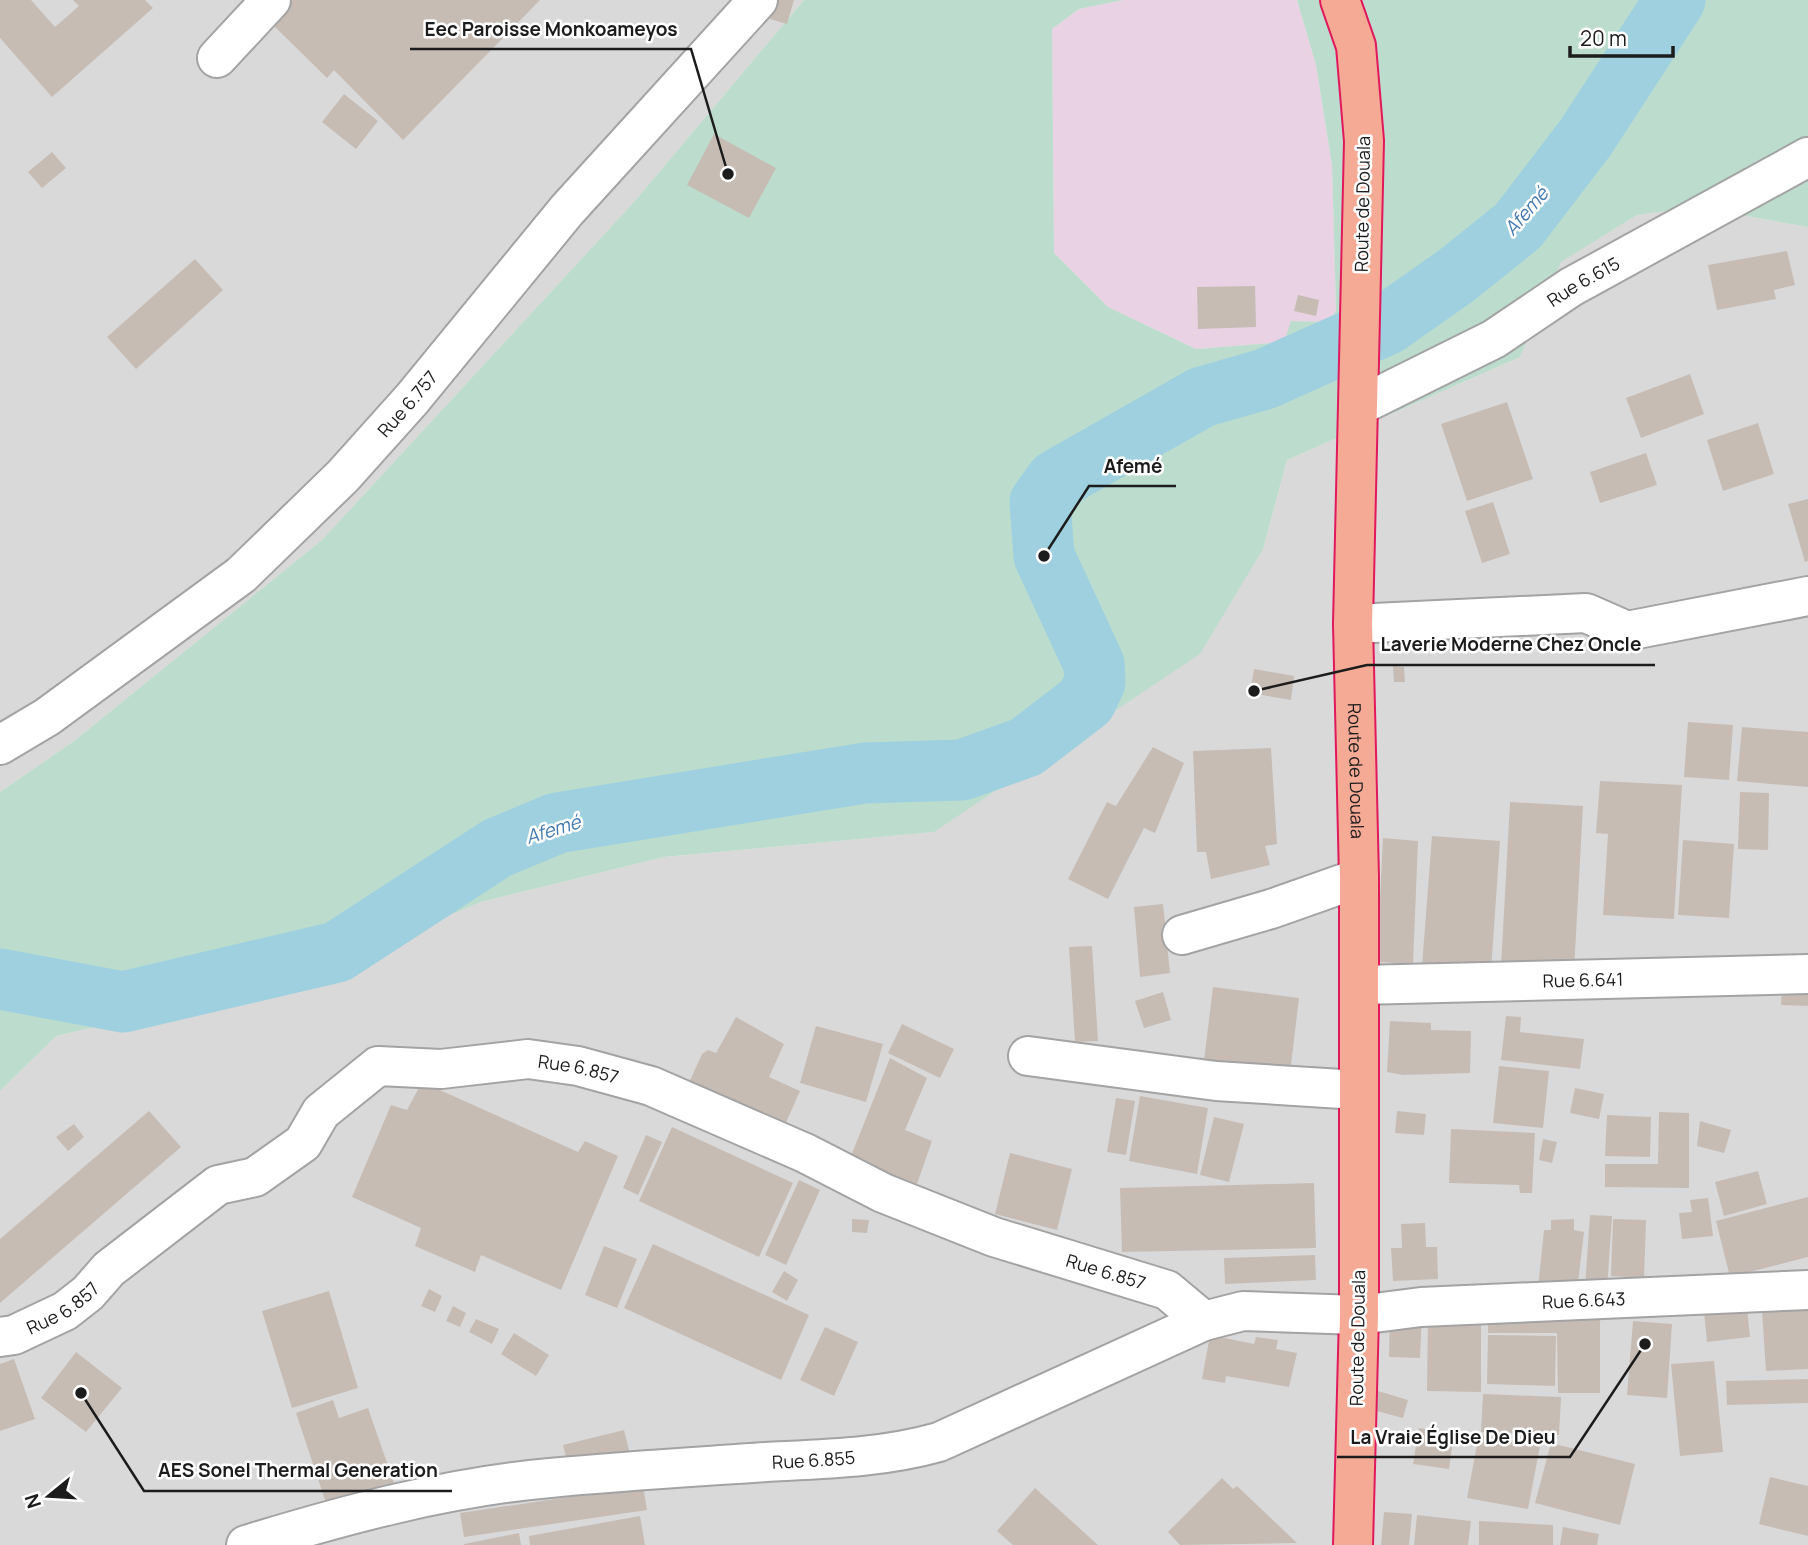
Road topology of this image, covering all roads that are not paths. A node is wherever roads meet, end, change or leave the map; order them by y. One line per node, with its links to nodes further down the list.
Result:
1 (271, 0): 4 (street)
2 (758, 0): 9 (street, Rue 6.757)
3 (1340, 0): 6 (highway, Route de Douala)
4 (217, 58)
5 (1808, 157): 6 (street, Rue 6.615)
6 (1359, 393): 8 (highway, Route de Douala)
7 (1808, 596): 8 (street)
8 (1353, 625): 10 (highway, Route de Douala)
9 (0, 746)
10 (1359, 878): 11 (street); 13 (highway, Route de Douala)
11 (1182, 934)
12 (1808, 974): 13 (street, Rue 6.641)
13 (1359, 985): 15 (highway, Route de Douala)
14 (1028, 1056): 15 (street)
15 (1358, 1090): 17 (highway, Route de Douala)
16 (1808, 1290): 17 (street, Rue 6.643)
17 (1359, 1315): 18 (street, Rue 6.855); 21 (highway, Route de Douala)
18 (1204, 1321): 19 (street, Rue 6.857); 20 (street, Rue 6.855)
19 (0, 1336)
20 (246, 1545)
21 (1353, 1545)

